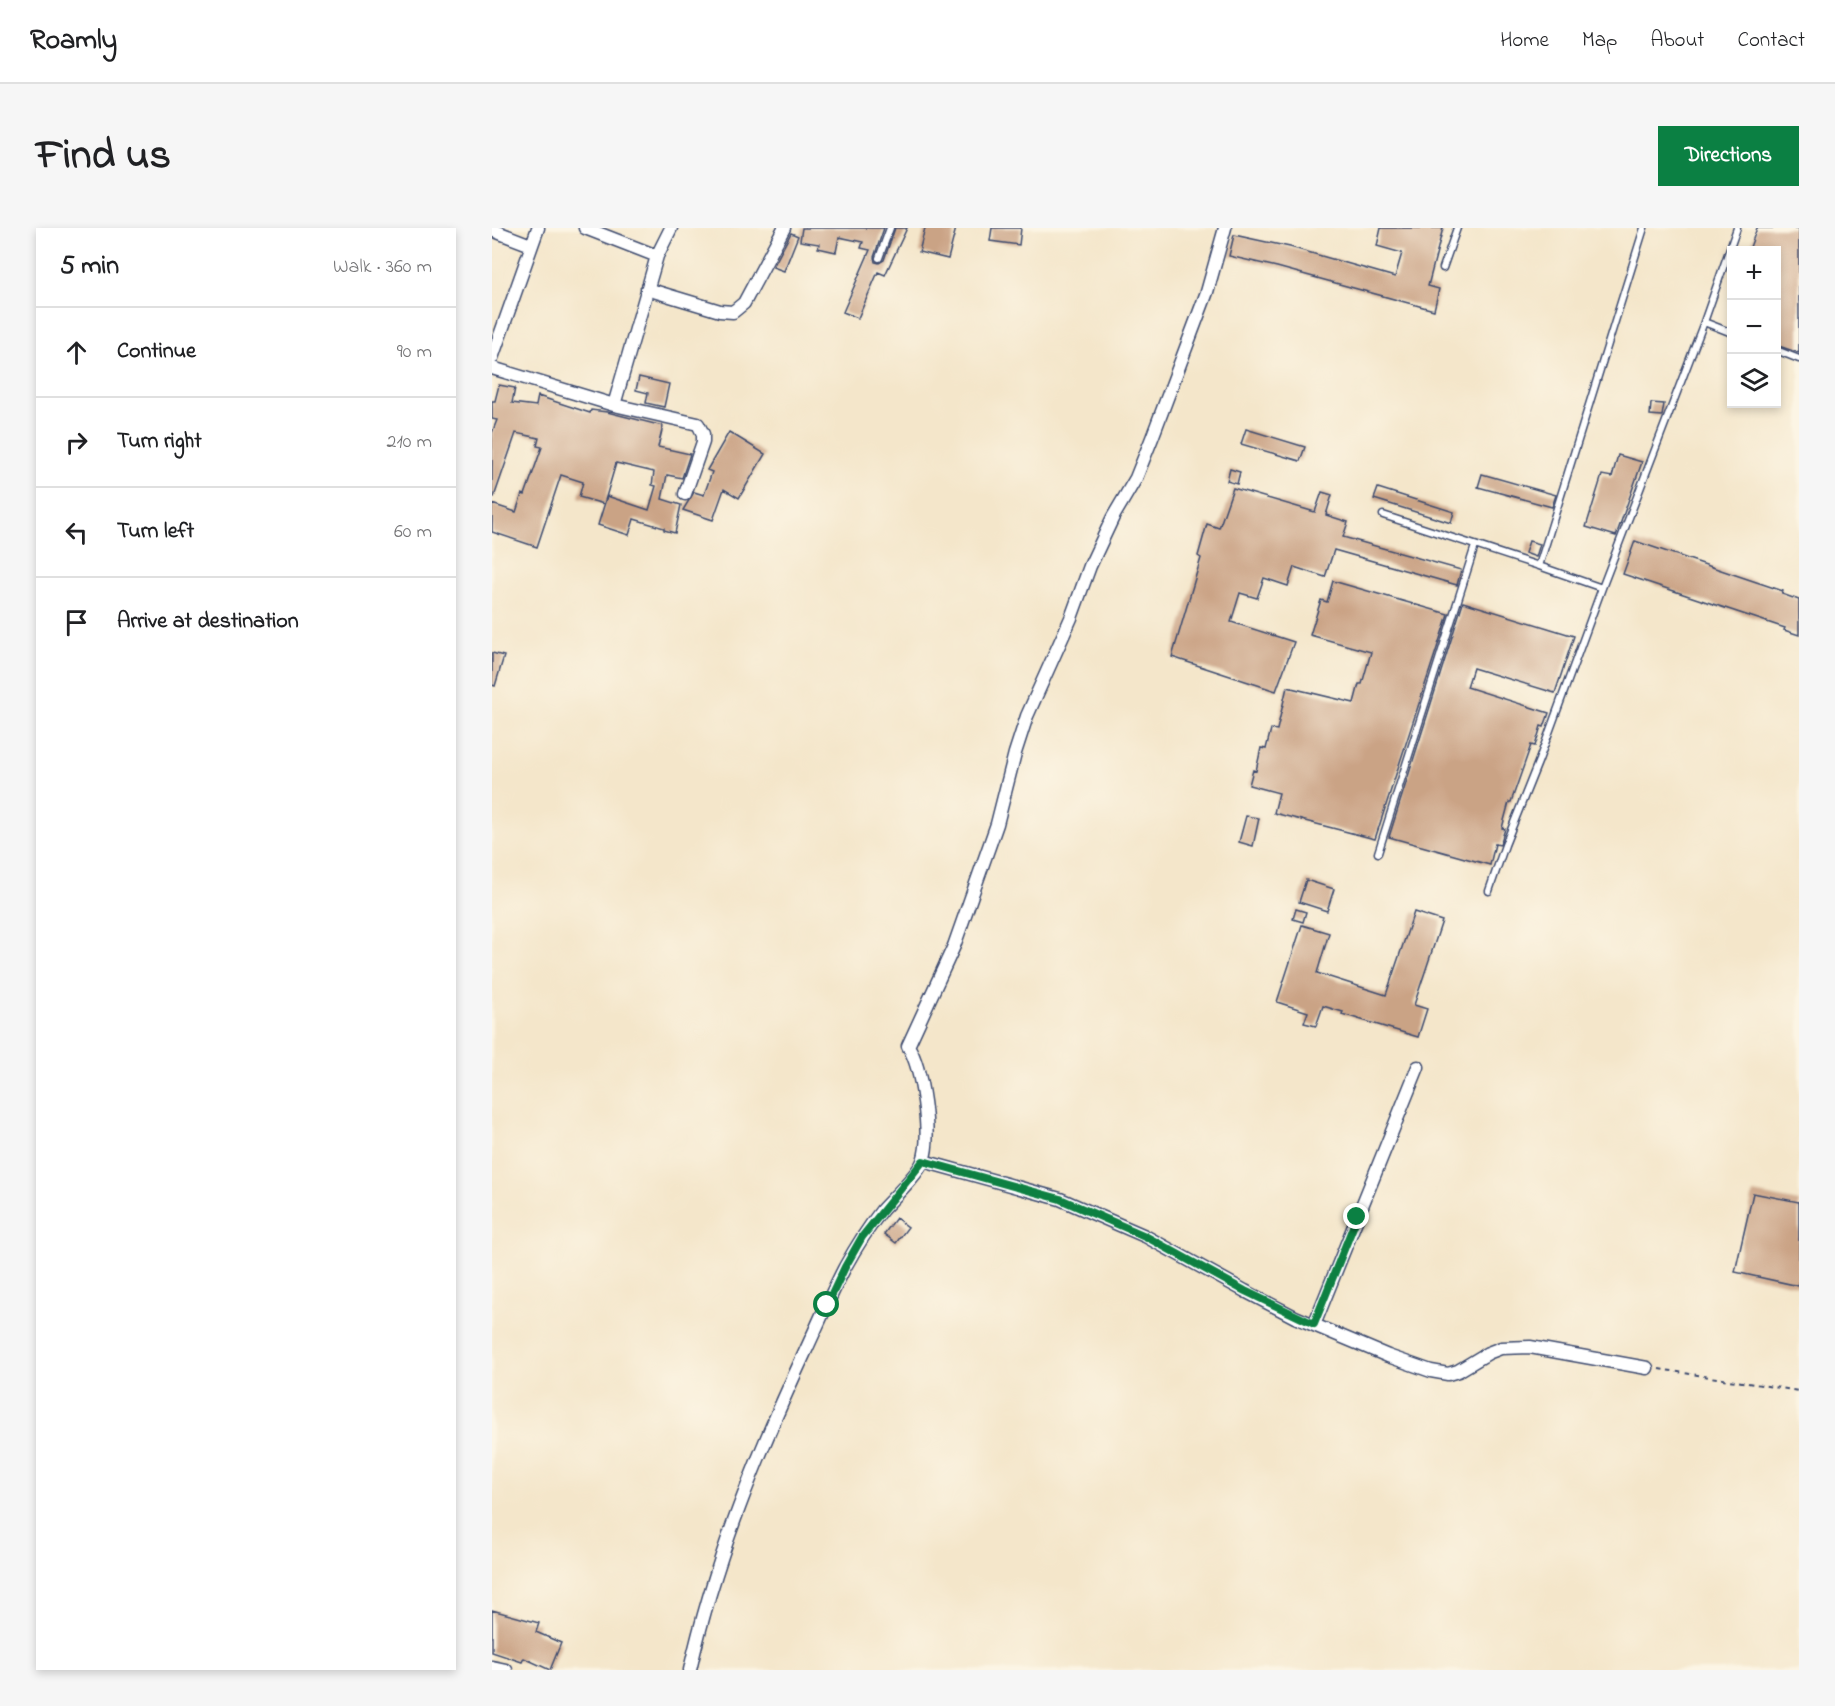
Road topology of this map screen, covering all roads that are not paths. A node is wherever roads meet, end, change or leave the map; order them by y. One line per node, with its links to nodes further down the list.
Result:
1 (538, 228): 11 (street)
2 (585, 228): 12 (street)
3 (670, 228): 12 (street)
4 (784, 228): 15 (street)
5 (890, 228): 13 (lane)
6 (1225, 228): 31 (street)
7 (1457, 228): 14 (lane)
8 (1644, 228): 26 (lane)
9 (1737, 228): 16 (lane)
10 (492, 230): 11 (street)
11 (531, 245): 19 (street)
12 (657, 256): 15 (street)
13 (879, 258)
14 (1443, 268)
15 (647, 289): 22 (street)
16 (1704, 322): 17 (lane); 27 (lane)
17 (1727, 331)
18 (1781, 352): 20 (lane)
19 (492, 358)
20 (1799, 359)
21 (492, 368): 22 (street)
22 (614, 405): 23 (street)
23 (685, 494)
24 (1383, 515): 25 (lane)
25 (1475, 546): 26 (lane); 28 (lane)
26 (1539, 566): 27 (lane)
27 (1602, 588): 29 (lane)
28 (1378, 853)
29 (1489, 891)
30 (1418, 1067): 32 (street)
31 (923, 1161): 32 (street); 36 (street)
32 (1314, 1324): 33 (street)
33 (1647, 1368)
34 (492, 1667): 35 (street)
35 (506, 1670)
36 (690, 1670)

